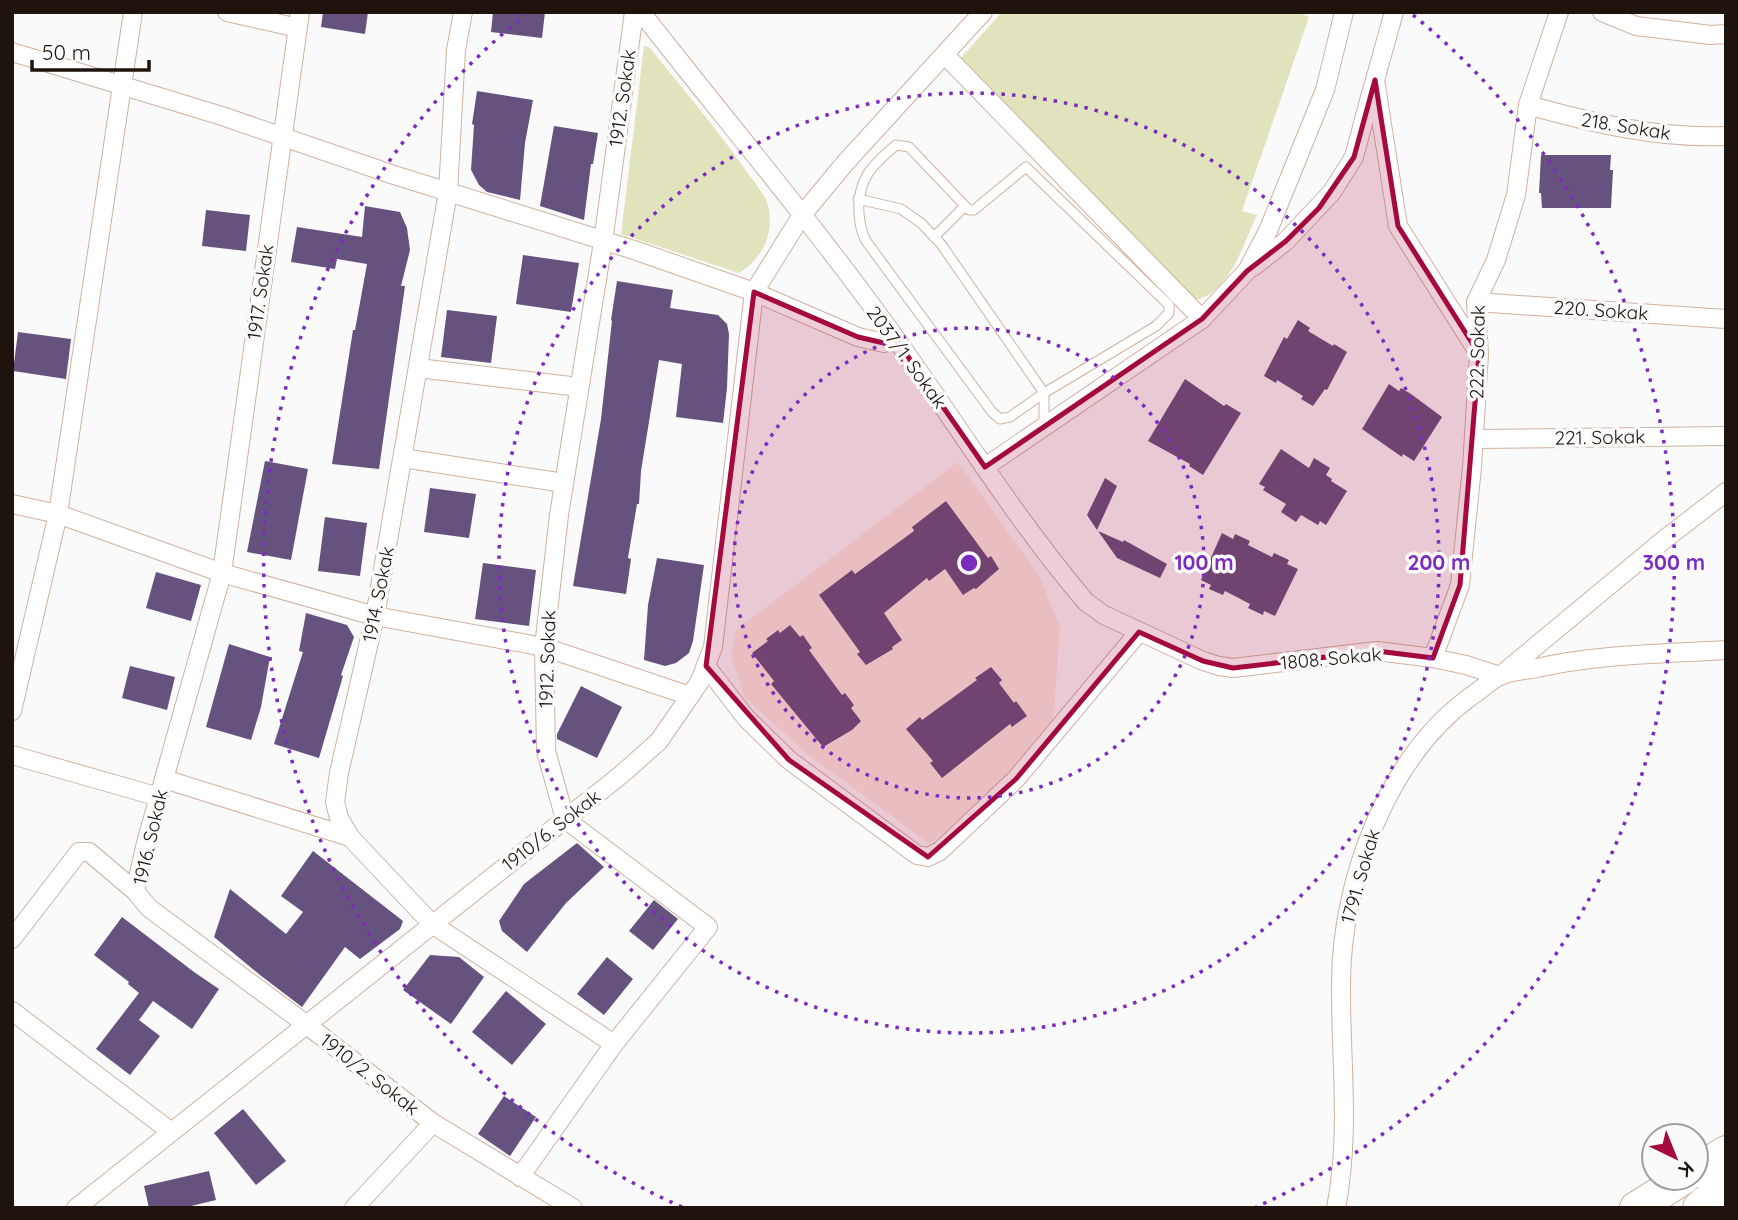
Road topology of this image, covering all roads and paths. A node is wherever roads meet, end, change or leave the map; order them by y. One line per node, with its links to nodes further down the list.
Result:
1 (133, 12): 16 (street)
2 (227, 12): 11 (street)
3 (463, 12): 20 (street, 1914. Sokak)
4 (634, 12): 25 (street, 1912. Sokak)
5 (641, 12): 23 (street, 2037/1. Sokak)
6 (983, 12): 14 (street)
7 (1343, 12): 26 (street)
8 (1394, 12): 15 (street)
9 (1559, 12): 17 (street, 222. Sokak)
10 (1602, 12): 12 (street)
11 (299, 20): 18 (street, 1917. Sokak)
12 (1726, 34)
13 (12, 52): 16 (street)
14 (945, 55): 23 (street); 29 (street)
15 (1375, 80): 26 (street); 32 (street)
16 (123, 86): 18 (street); 44 (street)
17 (1528, 105): 19 (street, 218. Sokak); 28 (street, 222. Sokak)
18 (282, 136): 20 (street); 45 (street, 1917. Sokak)
19 (1726, 136)
20 (448, 191): 25 (street); 33 (street, 1914. Sokak)
21 (858, 199): 22 (lane); 24 (lane); 35 (lane)
22 (964, 207): 24 (lane); 35 (lane)
23 (802, 215): 27 (street); 31 (street, 2037/1. Sokak)
24 (934, 237): 35 (lane)
25 (603, 242): 27 (street); 34 (street, 1912. Sokak)
26 (1247, 271): 29 (street)
27 (754, 292): 31 (street); 52 (street, 1910/6. Sokak)
28 (1476, 302): 30 (street, 220. Sokak); 32 (street, 222. Sokak)
29 (1202, 319): 36 (street)
30 (1726, 319)
31 (895, 338): 40 (street, 2037/1. Sokak)
32 (1479, 354): 38 (street, 222. Sokak)
33 (418, 368): 34 (street); 39 (street, 1914. Sokak)
34 (579, 387): 41 (street, 1912. Sokak)
35 (1044, 393): 36 (lane)
36 (1044, 425): 40 (street)
37 (1726, 436): 38 (street, 221. Sokak)
38 (1474, 439): 50 (street, 222. Sokak)
39 (403, 458): 41 (street); 46 (street, 1914. Sokak)
40 (985, 467): 47 (street, 2037/1. Sokak)
41 (564, 484): 48 (street, 1912. Sokak)
42 (1726, 492): 53 (street, 1791. Sokak)
43 (12, 504): 44 (street)
44 (58, 514): 45 (street); 55 (street)
45 (222, 573): 46 (street); 57 (street, 1916. Sokak)
46 (375, 616): 48 (street); 60 (street, 1914. Sokak)
47 (1139, 632): 51 (street, 2037/1. Sokak); 52 (street)
48 (544, 646): 54 (street); 59 (street, 1912. Sokak)
49 (1726, 650): 53 (street, 1791. Sokak)
50 (1433, 658): 51 (street, 1808. Sokak); 53 (street, 1808. Sokak)
51 (1203, 661)
52 (706, 666): 54 (street, 1910/6. Sokak)
53 (1500, 676): 77 (street, 1791. Sokak)
54 (690, 696): 59 (street, 1910/6. Sokak)
55 (12, 711)
56 (12, 755): 58 (street)
57 (164, 779): 58 (street, 1916. Sokak); 60 (street)
58 (159, 797): 61 (street, 1916. Sokak)
59 (565, 819): 62 (street, 1910/6. Sokak); 66 (street)
60 (350, 836): 62 (street, 1914. Sokak)
61 (135, 891): 63 (street); 65 (street, 1916. Sokak)
62 (432, 925): 65 (street, 1910/6. Sokak); 66 (street, 1914. Sokak)
63 (12, 939)
64 (12, 1011): 68 (street)
65 (307, 1025): 67 (street, 1910/2. Sokak); 68 (street, 1910/6. Sokak)
66 (614, 1044): 71 (street)
67 (433, 1123): 71 (street, 1910/2. Sokak); 75 (street, 1910/2. Sokak)
68 (170, 1131): 74 (street, 1910/6. Sokak)
69 (1726, 1152): 70 (highway)
70 (1710, 1162)
71 (520, 1177): 76 (street, 1910/2. Sokak)
72 (1726, 1184): 79 (highway)
73 (1662, 1192): 78 (highway)
74 (76, 1208)
75 (354, 1208)
76 (573, 1208)
77 (1336, 1208)
78 (1636, 1208)
79 (1699, 1208)

